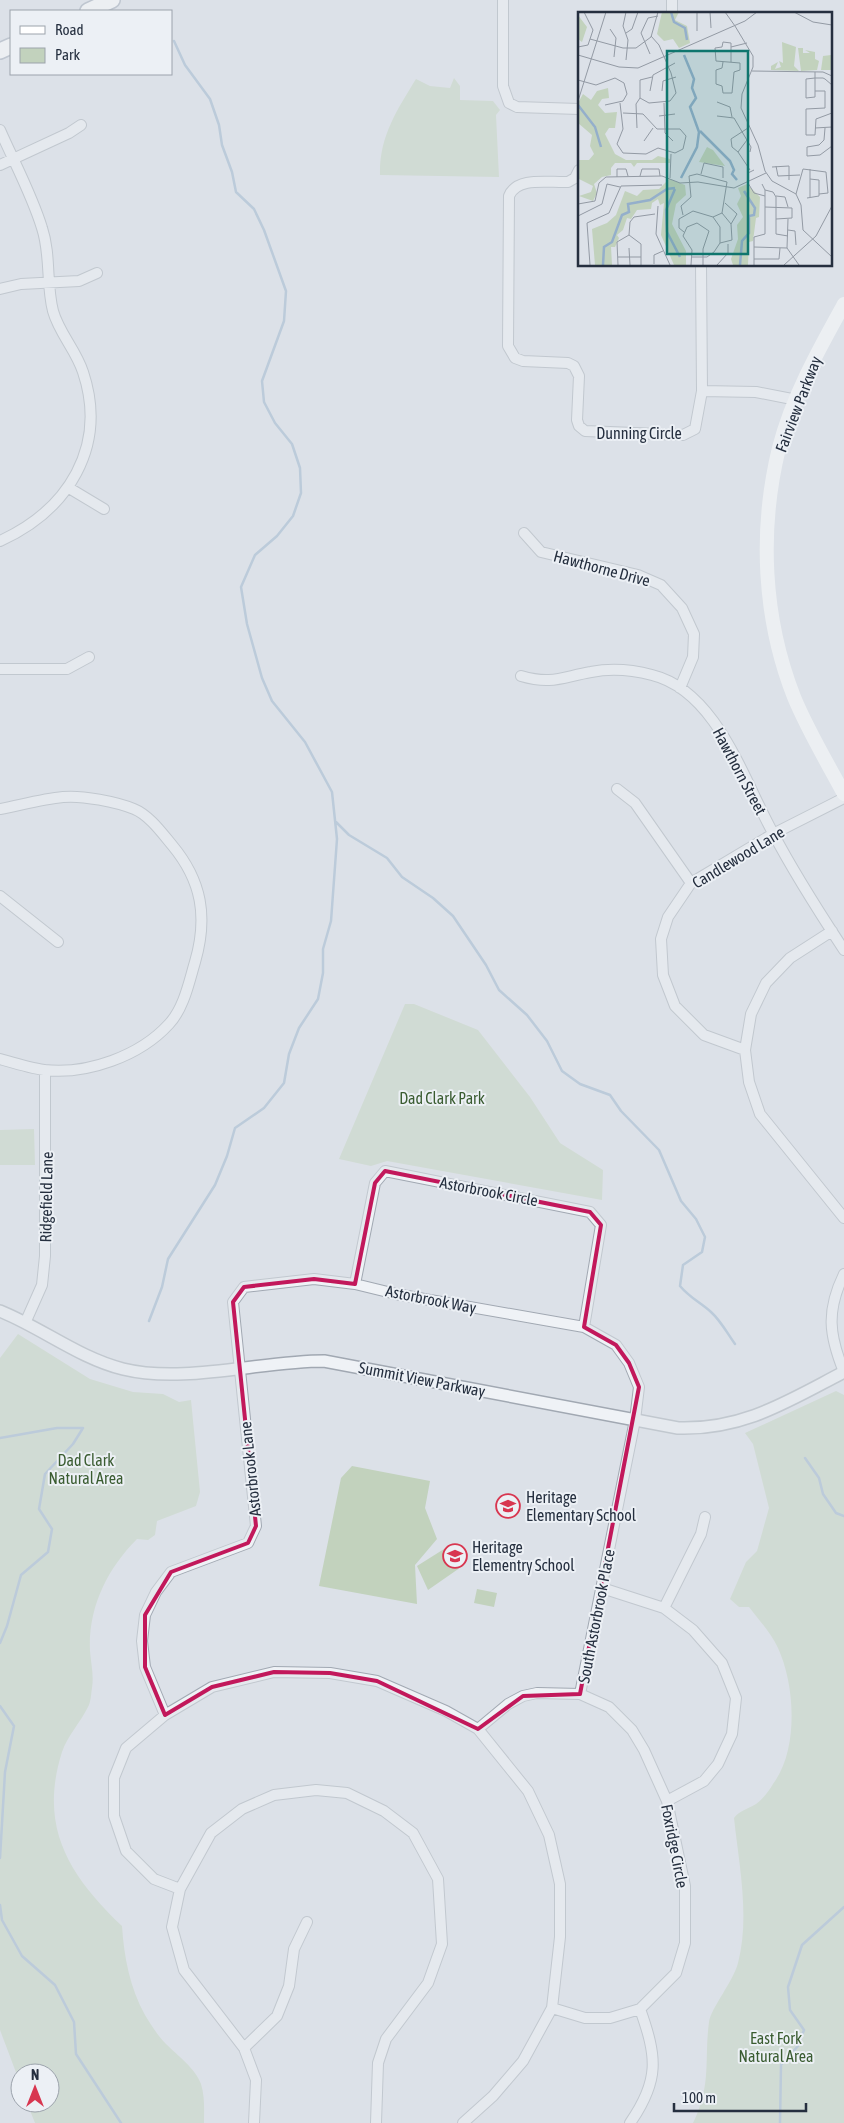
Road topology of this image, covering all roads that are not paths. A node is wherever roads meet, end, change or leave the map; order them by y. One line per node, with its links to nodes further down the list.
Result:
1 (112, 0): 3 (main road)
2 (503, 0): 4 (street)
3 (90, 10)
4 (578, 109)
5 (81, 125): 7 (street)
6 (0, 130): 7 (street)
7 (13, 159): 8 (street); 12 (street)
8 (0, 164)
9 (578, 172): 15 (street, Dunning Circle)
10 (701, 266): 15 (street, Dunning Circle)
11 (97, 273): 12 (street)
12 (50, 282): 13 (street); 17 (street)
13 (0, 289)
14 (844, 304): 16 (main road, Fairview Parkway)
15 (702, 391): 16 (street)
16 (797, 400): 26 (main road, Fairview Parkway)
17 (69, 488): 18 (street); 20 (street)
18 (104, 510)
19 (524, 534): 24 (street, Hawthorne Drive)
20 (0, 541)
21 (88, 657): 22 (street)
22 (0, 669)
23 (521, 676): 24 (street, Hawthorn Street)
24 (680, 688): 28 (street, Hawthorn Street)
25 (618, 789): 29 (street)
26 (844, 796): 28 (street, Candlewood Lane)
27 (0, 809): 36 (street)
28 (773, 834): 29 (street, Candlewood Lane); 31 (street, Hawthorn Street)
29 (691, 883): 34 (street, Candlewood Lane)
30 (0, 896): 32 (street)
31 (832, 931): 33 (street, Hawthorn Street); 34 (street)
32 (58, 942)
33 (844, 950)
34 (746, 1050): 37 (street)
35 (0, 1059): 36 (street)
36 (45, 1070): 41 (street, Ridgefield Lane)
37 (844, 1218)
38 (844, 1274): 44 (street)
39 (355, 1284): 42 (street, Astorbrook Way); 42 (street, Astorbrook Circle); 43 (street, Astorbrook Way)
40 (0, 1311): 41 (street, Summit View Parkway)
41 (26, 1321): 43 (street, Summit View Parkway)
42 (584, 1327): 45 (street, Astorbrook Way)
43 (240, 1367): 45 (street, Summit View Parkway); 50 (street, Astorbrook Lane)
44 (844, 1372): 45 (street, Summit View Parkway)
45 (635, 1420): 47 (street, South Astorbrook Place)
46 (705, 1517): 48 (street)
47 (602, 1588): 48 (street); 49 (street, South Astorbrook Place)
48 (664, 1608): 52 (street)
49 (580, 1694): 51 (street, Foxridge Circle); 52 (street, Foxridge Circle)
50 (166, 1715): 51 (street); 53 (street)
51 (478, 1728): 55 (street)
52 (667, 1800): 56 (street, Foxridge Circle)
53 (180, 1889): 57 (street); 59 (street)
54 (307, 1922): 57 (street)
55 (552, 2008): 56 (street, Foxridge Circle); 60 (street)
56 (640, 2009): 61 (street)
57 (244, 2048): 58 (street)
58 (254, 2123)
59 (376, 2123)
60 (463, 2123)
61 (630, 2123)

